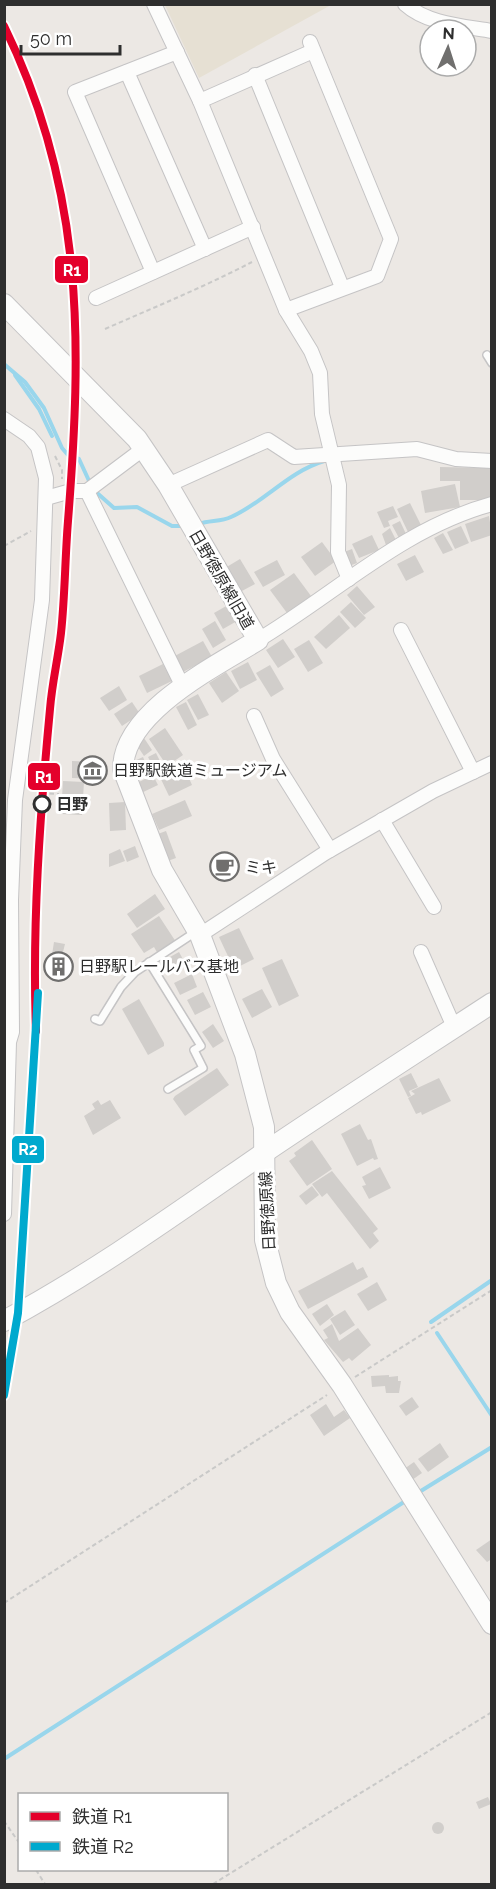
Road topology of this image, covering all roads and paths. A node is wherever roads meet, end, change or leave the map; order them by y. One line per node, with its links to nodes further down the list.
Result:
1 (154, 4): 4 (street)
2 (405, 4): 3 (street)
3 (492, 32)
4 (177, 52): 5 (street); 7 (street)
5 (127, 72): 9 (street); 11 (street)
6 (255, 75): 7 (street); 12 (street); 12 (street)
7 (200, 101): 8 (street)
8 (253, 227): 9 (street); 10 (street)
9 (205, 249): 11 (street)
10 (265, 255): 15 (street); 16 (path)
11 (153, 272): 13 (street)
12 (342, 287): 15 (street)
13 (96, 298)
14 (4, 304): 20 (street, 日野徳原線旧道)
15 (286, 310): 21 (street)
16 (105, 329)
17 (487, 355): 18 (lane)
18 (492, 363)
19 (4, 419): 25 (street)
20 (143, 449): 23 (street, 日野徳原線旧道); 24 (street)
21 (333, 456): 22 (street); 23 (street); 29 (street)
22 (492, 461)
23 (168, 485): 31 (street, 日野徳原線旧道)
24 (87, 492): 25 (street); 32 (street)
25 (46, 498): 27 (street)
26 (492, 504): 29 (street)
27 (44, 524): 28 (path); 49 (street)
28 (4, 546)
29 (349, 579): 31 (street)
30 (401, 630): 35 (street)
31 (258, 640): 32 (street, 日野徳原線旧道)
32 (182, 685): 41 (street, 日野徳原線旧道)
33 (254, 716): 39 (street)
34 (492, 763): 35 (street)
35 (473, 772): 38 (street)
36 (42, 793): 37 (path)
37 (59, 794)
38 (382, 820): 39 (street); 40 (street)
39 (330, 850): 41 (street)
40 (434, 907)
41 (200, 935): 43 (lane); 48 (street, 日野徳原線旧道)
42 (421, 952): 46 (street)
43 (149, 962): 45 (lane); 47 (lane)
44 (492, 1002): 46 (street)
45 (94, 1019)
46 (454, 1027): 48 (street)
47 (168, 1089)
48 (265, 1153): 51 (street, 日野徳原線); 52 (street, 日野徳原線)
49 (4, 1214)
50 (492, 1290): 52 (path)
51 (4, 1321)
52 (342, 1385): 53 (path); 54 (street, 日野徳原線)
53 (4, 1603)
54 (492, 1624)
55 (492, 1712): 60 (path)
56 (4, 1821): 57 (path)
57 (18, 1841)
58 (37, 1871): 59 (path)
59 (45, 1884)
60 (213, 1884)

